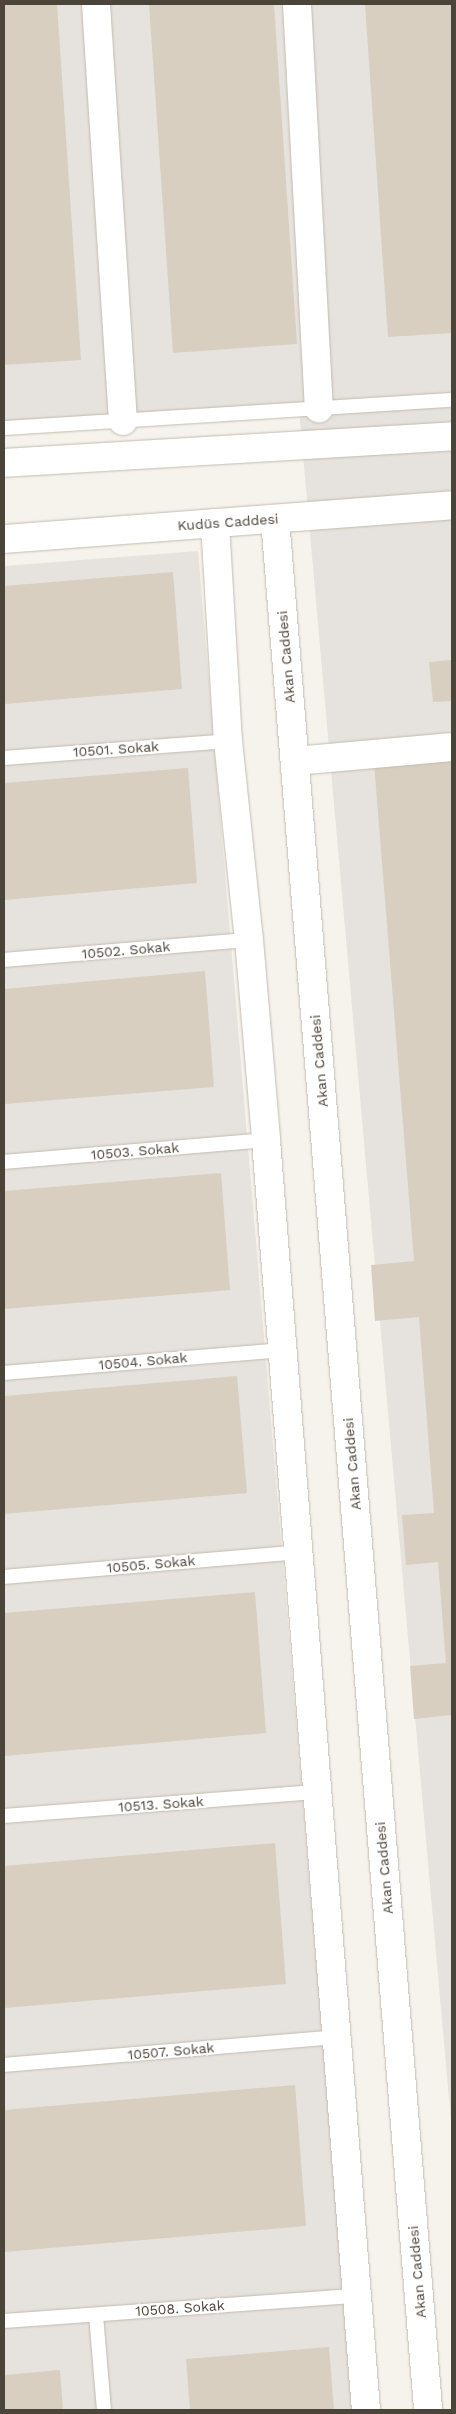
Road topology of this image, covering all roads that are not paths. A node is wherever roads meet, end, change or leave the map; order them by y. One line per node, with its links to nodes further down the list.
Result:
1 (96, 4): 5 (street)
2 (297, 4): 4 (street)
3 (452, 400): 4 (lane)
4 (319, 408): 5 (lane)
5 (123, 421): 6 (lane)
6 (4, 428)
7 (452, 436): 8 (street)
8 (4, 462)
9 (452, 505): 10 (street, Kudüs Caddesi)
10 (275, 519): 11 (street, Kudüs Caddesi); 16 (street, Akan Caddesi)
11 (215, 523): 12 (street, Kudüs Caddesi); 13 (street)
12 (4, 539)
13 (228, 741): 15 (lane, 10501. Sokak); 17 (street)
14 (452, 748): 16 (street)
15 (4, 758)
16 (295, 762): 34 (street, Akan Caddesi)
17 (249, 940): 18 (lane, 10502. Sokak); 19 (street)
18 (4, 960)
19 (266, 1140): 20 (lane, 10503. Sokak); 21 (street)
20 (4, 1162)
21 (283, 1350): 22 (lane, 10504. Sokak); 23 (street)
22 (4, 1373)
23 (299, 1552): 24 (lane, 10505. Sokak); 25 (street)
24 (4, 1577)
25 (318, 1792): 26 (lane, 10513. Sokak); 27 (street)
26 (4, 1816)
27 (338, 2037): 28 (lane, 10507. Sokak); 29 (street)
28 (4, 2065)
29 (356, 2296): 30 (lane, 10508. Sokak); 33 (street)
30 (96, 2314): 31 (lane, 10508. Sokak); 32 (lane)
31 (4, 2321)
32 (104, 2410)
33 (366, 2410)
34 (428, 2410)

